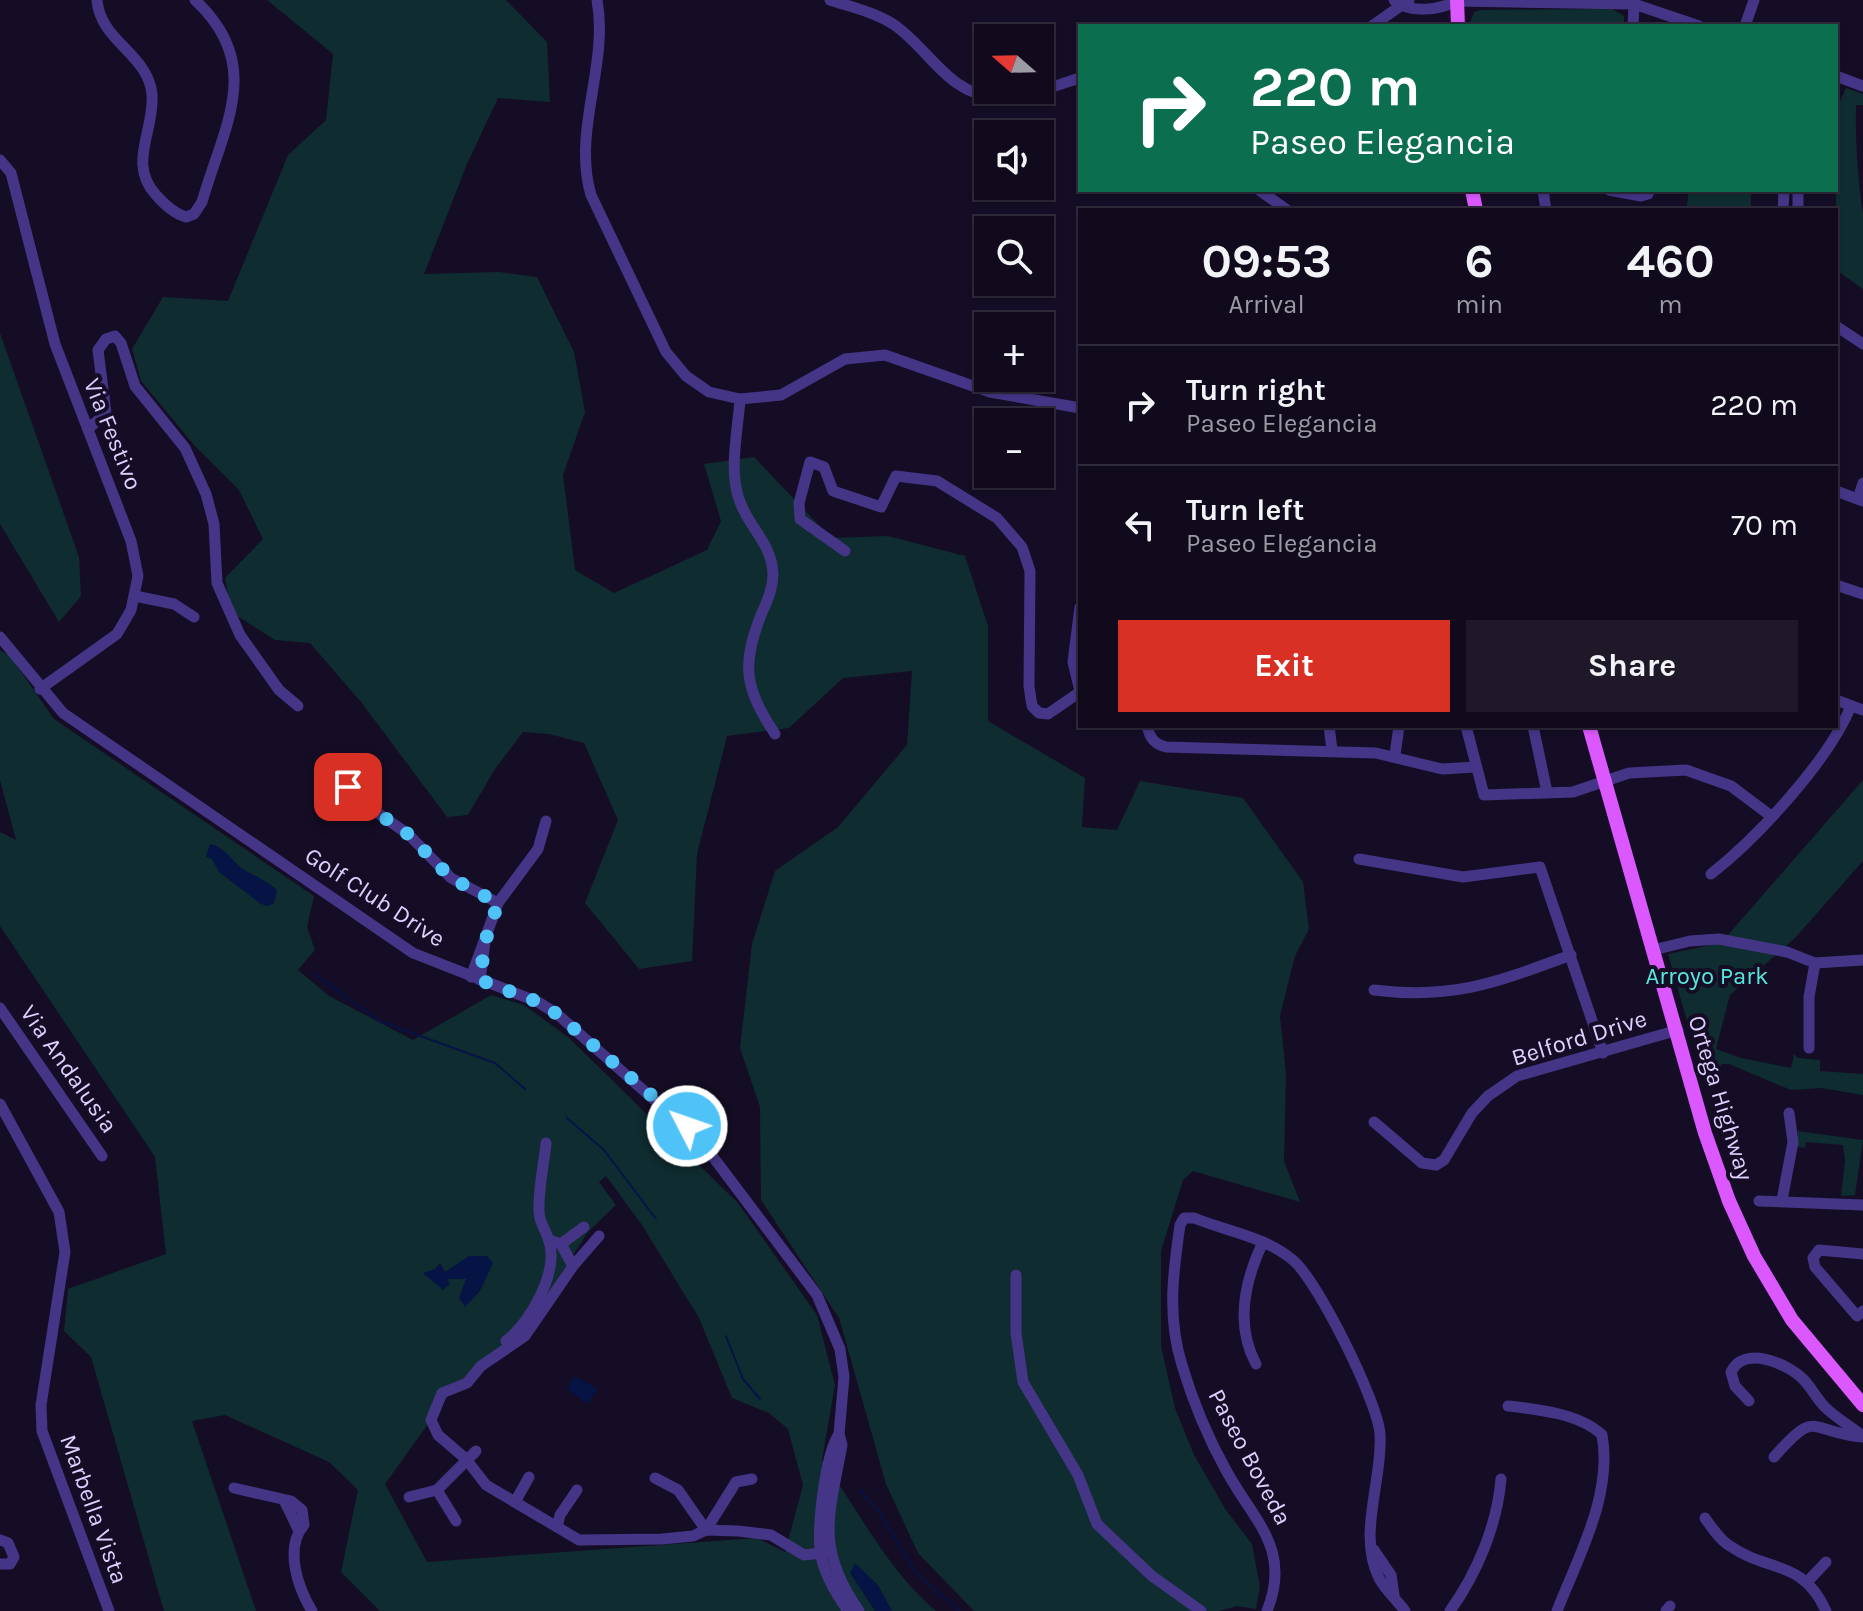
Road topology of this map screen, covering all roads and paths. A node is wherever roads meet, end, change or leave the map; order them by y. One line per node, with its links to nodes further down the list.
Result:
1 (97, 0): 2 (street)
2 (195, 0)
3 (597, 0): 23 (street)
4 (830, 0): 16 (street)
5 (1457, 0): 7 (street); 8 (street); 11 (main road)
6 (1754, 0): 14 (street)
7 (1520, 1): 9 (street)
8 (1401, 2): 10 (street)
9 (1634, 4): 12 (street); 13 (street)
10 (1374, 24)
11 (1458, 24)
12 (1633, 24)
13 (1693, 24)
14 (1746, 24)
15 (1838, 77): 17 (street)
16 (1078, 79)
17 (1863, 86)
18 (0, 160): 25 (street, Via Festivo)
19 (1262, 192): 20 (street)
20 (1284, 208)
21 (1838, 327): 22 (street)
22 (1863, 344)
23 (740, 399): 24 (street); 48 (street)
24 (1078, 408)
25 (88, 429): 32 (street, Via Festivo); 40 (street)
26 (1863, 483): 28 (street)
27 (1838, 492): 28 (street)
28 (1860, 500)
29 (845, 551): 38 (street)
30 (1838, 586): 31 (street)
31 (1863, 594)
32 (135, 596): 33 (street); 37 (street, Via Festivo)
33 (194, 617)
34 (1078, 623): 36 (street)
35 (0, 637): 37 (street, Golf Club Drive)
36 (1078, 683)
37 (40, 689): 64 (street, Golf Club Drive)
38 (1078, 693)
39 (1838, 701): 41 (street)
40 (298, 706)
41 (1857, 708): 55 (street)
42 (1147, 728): 49 (street)
43 (1329, 728): 49 (street)
44 (1399, 728): 50 (street)
45 (1466, 728): 51 (street)
46 (1533, 728): 54 (street)
47 (1590, 728): 52 (main road, Ortega Highway)
48 (775, 734)
49 (1332, 750): 50 (street)
50 (1395, 755): 51 (street)
51 (1475, 767): 54 (street)
52 (1604, 783): 54 (street); 55 (street); 60 (main road, Ortega Highway)
53 (348, 787): 59 (street)
54 (1547, 792)
55 (1771, 816): 58 (street)
56 (546, 821): 59 (street)
57 (1359, 859): 61 (street)
58 (1711, 874)
59 (498, 903): 64 (street)
60 (1653, 950): 63 (street); 67 (main road, Ortega Highway)
61 (1571, 955): 65 (street); 69 (street)
62 (1863, 960): 63 (street)
63 (1815, 963): 68 (street)
64 (476, 978): 110 (street, Golf Club Drive)
65 (1374, 990)
66 (0, 1008): 74 (street, Via Andalusia)
67 (1678, 1030): 69 (street, Belford Drive); 88 (main road, Ortega Highway)
68 (1809, 1048)
69 (1603, 1053): 72 (street, Belford Drive)
70 (0, 1104): 114 (street, Marbella Vista)
71 (1789, 1113): 75 (street)
72 (1374, 1122)
73 (546, 1143): 80 (street)
74 (102, 1156)
75 (1782, 1200): 76 (street); 77 (street)
76 (1759, 1201)
77 (1863, 1205)
78 (584, 1227): 80 (street)
79 (599, 1236): 83 (street)
80 (555, 1242): 83 (street); 86 (street)
81 (1263, 1242): 87 (street); 119 (street, Paseo Boveda); 120 (street)
82 (1863, 1254): 85 (street)
83 (573, 1266): 86 (street)
84 (1016, 1275): 118 (street)
85 (1860, 1313)
86 (500, 1355): 95 (street)
87 (1256, 1364)
88 (1858, 1388): 90 (main road, Ortega Highway)
89 (1749, 1401): 92 (street)
90 (1863, 1405)
91 (1508, 1406): 122 (street)
92 (1863, 1436): 94 (street)
93 (476, 1451): 95 (street)
94 (1774, 1457)
95 (466, 1459): 101 (street); 104 (street)
96 (529, 1477): 104 (street)
97 (655, 1478): 108 (street)
98 (752, 1479): 108 (street)
99 (1501, 1479): 121 (street)
100 (234, 1488): 115 (street)
101 (437, 1490): 103 (street); 106 (street)
102 (577, 1490): 107 (street)
103 (409, 1497)
104 (515, 1502): 107 (street)
105 (1705, 1518): 113 (street)
106 (456, 1521)
107 (557, 1527): 108 (street)
108 (706, 1530): 110 (street)
109 (0, 1540): 112 (street)
110 (824, 1553): 116 (street, Golf Club Drive); 117 (street, Golf Club Drive)
111 (1826, 1562): 113 (street)
112 (0, 1564)
113 (1808, 1581): 123 (street)
114 (108, 1611)
115 (312, 1611)
116 (848, 1611)
117 (859, 1611)
118 (1201, 1611)
119 (1267, 1611)
120 (1405, 1611)
121 (1450, 1611)
122 (1557, 1611)
123 (1826, 1611)

